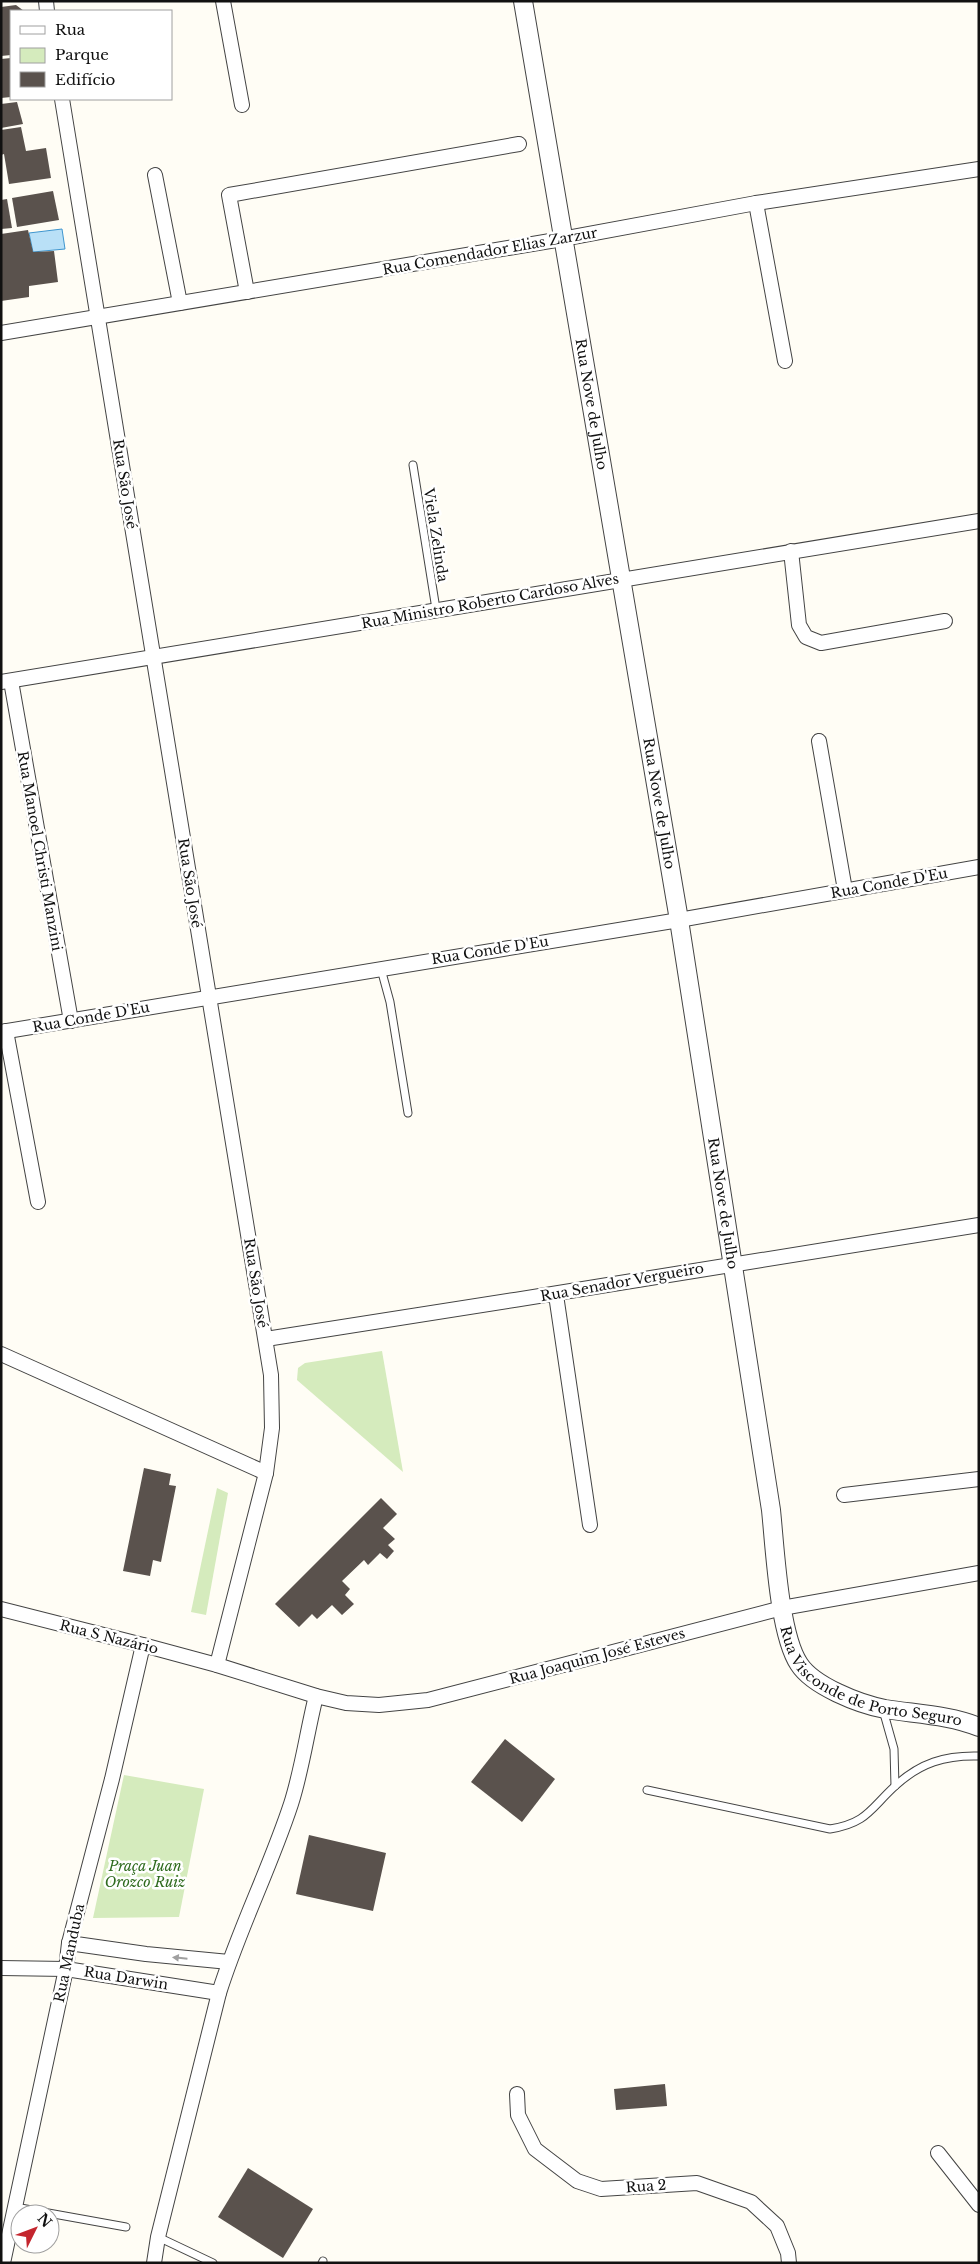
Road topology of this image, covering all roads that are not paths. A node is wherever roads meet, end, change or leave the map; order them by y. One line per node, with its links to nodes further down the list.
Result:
1 (223, 1): 4 (street)
2 (523, 1): 9 (street, Rua Nove de Julho)
3 (62, 100): 12 (street, Rua São José)
4 (242, 105)
5 (519, 144): 10 (street)
6 (979, 169): 8 (street, Rua Comendador Elias Zarzur)
7 (155, 175): 11 (street)
8 (756, 203): 9 (street, Rua Comendador Elias Zarzur); 14 (street)
9 (562, 239): 10 (street, Rua Comendador Elias Zarzur); 18 (street, Rua Nove de Julho)
10 (247, 292): 11 (street, Rua Comendador Elias Zarzur)
11 (180, 303): 12 (street, Rua Comendador Elias Zarzur)
12 (98, 317): 13 (street, Rua Comendador Elias Zarzur); 21 (street, Rua São José)
13 (1, 333)
14 (785, 361)
15 (413, 465): 19 (lane, Viela Zelinda)
16 (979, 521): 17 (street, Rua Ministro Roberto Cardoso Alves)
17 (791, 551): 18 (street, Rua Ministro Roberto Cardoso Alves); 20 (street)
18 (619, 579): 19 (street, Rua Ministro Roberto Cardoso Alves); 26 (street, Rua Nove de Julho)
19 (436, 609): 21 (street, Rua Ministro Roberto Cardoso Alves)
20 (945, 621)
21 (153, 659): 22 (street, Rua Ministro Roberto Cardoso Alves); 28 (street, Rua São José)
22 (6, 682): 29 (street, Rua Manoel Christi Manzini)
23 (819, 741): 25 (street)
24 (979, 867): 25 (street, Rua Conde D'Eu)
25 (845, 890): 26 (street, Rua Conde D'Eu)
26 (679, 920): 27 (street, Rua Conde D'Eu); 34 (street, Rua Nove de Julho)
27 (381, 968): 28 (street, Rua Conde D'Eu); 31 (lane)
28 (209, 996): 29 (street, Rua Conde D'Eu); 36 (street, Rua São José)
29 (71, 1021): 30 (street, Rua Conde D'Eu)
30 (4, 1031): 32 (street)
31 (408, 1112)
32 (38, 1202)
33 (979, 1225): 34 (street, Rua Senador Vergueiro)
34 (732, 1263): 35 (street, Rua Senador Vergueiro); 43 (street, Rua Nove de Julho)
35 (556, 1294): 36 (street, Rua Senador Vergueiro); 41 (street)
36 (266, 1339): 38 (street, Rua São José)
37 (1, 1354): 38 (street)
38 (266, 1473): 46 (street, Rua São José)
39 (979, 1479): 40 (street)
40 (844, 1495)
41 (590, 1525)
42 (979, 1573): 43 (street, Rua Joaquim José Esteves)
43 (782, 1608): 47 (street, Rua Joaquim José Esteves); 48 (street, Rua Visconde de Porto Seguro)
44 (1, 1609): 45 (street, Rua S Nazário)
45 (143, 1645): 46 (street, Rua S Nazário); 53 (street, Rua Manduba)
46 (217, 1665): 47 (street, Rua Joaquim José Esteves)
47 (316, 1696): 54 (street)
48 (883, 1708): 49 (street, Rua Visconde de Porto Seguro); 51 (lane)
49 (979, 1726)
50 (979, 1756): 51 (lane)
51 (895, 1786): 52 (lane)
52 (647, 1790)
53 (68, 1943): 54 (street, one-way to 53); 56 (street, Rua Manduba)
54 (229, 1962): 57 (street)
55 (1, 1968): 56 (street, Rua Darwin)
56 (66, 1969): 57 (street, Rua Darwin); 61 (street, Rua Manduba)
57 (219, 1994): 63 (street)
58 (517, 2094): 67 (street, Rua 2)
59 (938, 2153): 60 (street)
60 (979, 2205)
61 (8, 2206): 62 (lane); 64 (street, Rua Manduba)
62 (126, 2227)
63 (158, 2237): 65 (street); 66 (lane)
64 (3, 2263)
65 (154, 2263)
66 (213, 2263)
67 (789, 2263)

